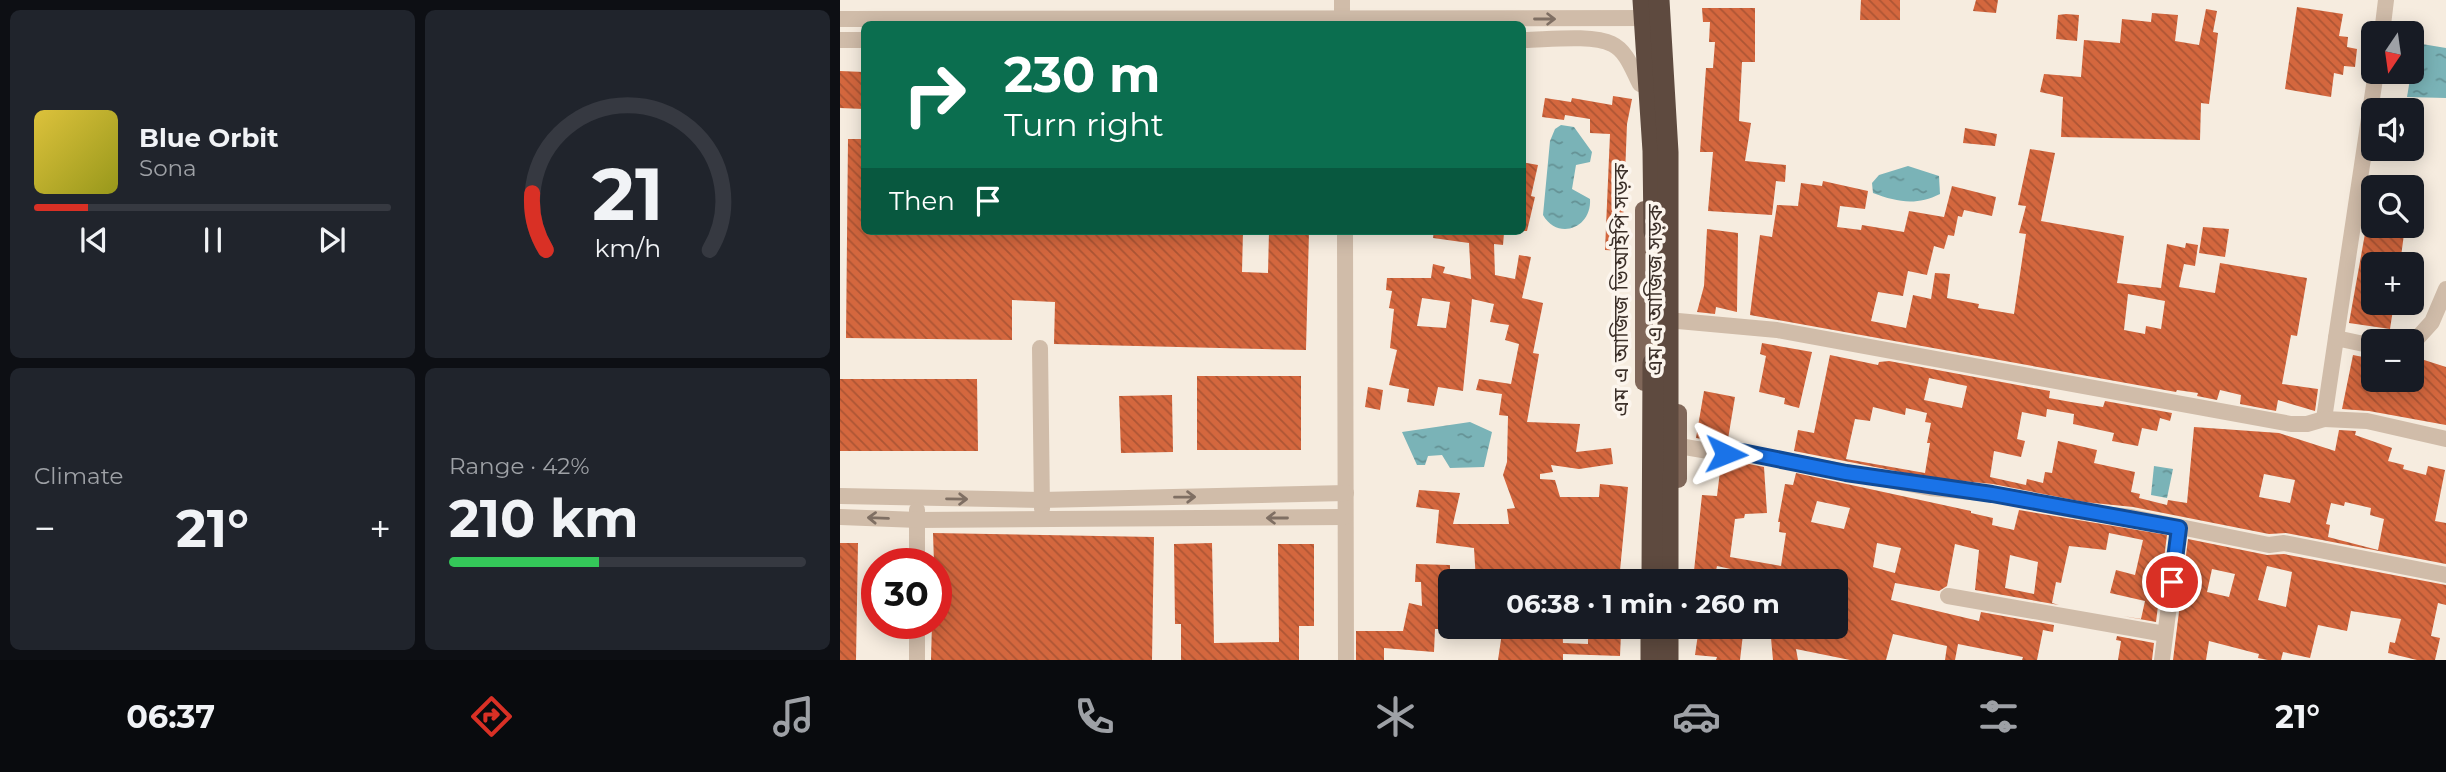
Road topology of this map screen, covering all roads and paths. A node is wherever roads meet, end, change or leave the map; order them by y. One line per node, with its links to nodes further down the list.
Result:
1 (1342, 0): 8 (street)
2 (1633, 0): 5 (main road, এম এ আজিজ ভিআইপি সড়ক)
3 (2386, 0): 10 (street)
4 (1664, 6): 5 (street); 18 (main road, এম এ আজিজ সড়ক); 38 (highway, bridge)
5 (1639, 9): 9 (street, one-way to 5); 14 (main road, এম এ আজিজ ভিআইপি সড়ক); 37 (highway, bridge)
6 (840, 19): 7 (street)
7 (1175, 21)
8 (1342, 21)
9 (1365, 21)
10 (2383, 21)
11 (840, 40): 12 (street)
12 (861, 40)
13 (1526, 40): 14 (street)
14 (1640, 84): 36 (main road, এম এ আজিজ ভিআইপি সড়ক)
15 (2374, 84): 20 (street)
16 (1345, 235): 26 (street)
17 (2446, 289): 19 (street)
18 (1678, 321): 23 (street); 25 (main road, এম এ আজিজ সড়ক)
19 (2424, 331)
20 (2336, 338): 21 (street); 23 (street)
21 (2361, 343)
22 (1040, 348): 29 (street)
23 (2324, 418): 24 (street)
24 (2446, 439)
25 (1679, 446): 34 (street); 39 (main road, এম এ আজিজ সড়ক)
26 (1346, 494): 29 (street, one-way to 26); 31 (street)
27 (840, 496): 28 (street)
28 (915, 498): 29 (street, one-way to 29); 33 (street)
29 (1041, 500): 32 (street)
30 (840, 517): 33 (street, one-way to 30)
31 (1345, 517): 32 (street, one-way to 32); 49 (street)
32 (1042, 519): 33 (street)
33 (918, 520): 35 (street)
34 (2179, 528): 40 (street); 42 (street)
35 (917, 548)
36 (1643, 569)
37 (1652, 569)
38 (1668, 569)
39 (1678, 569)
40 (2446, 575)
41 (1948, 596): 42 (street)
42 (2165, 635): 54 (street)
43 (917, 639): 48 (street)
44 (1643, 639): 50 (main road)
45 (1651, 639): 51 (highway)
46 (1668, 639): 52 (highway)
47 (1677, 639): 53 (main road)
48 (917, 660)
49 (1346, 660)
50 (1643, 660)
51 (1651, 660)
52 (1668, 660)
53 (1677, 660)
54 (2162, 660)

